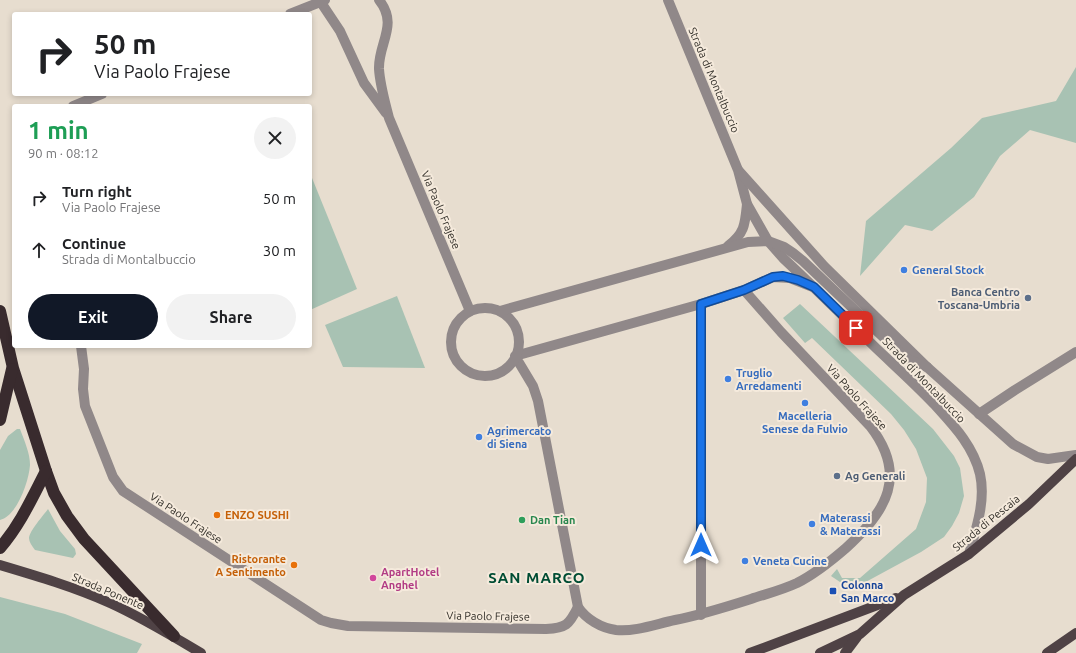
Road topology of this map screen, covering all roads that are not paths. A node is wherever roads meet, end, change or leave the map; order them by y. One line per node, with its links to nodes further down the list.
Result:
1 (379, 0): 7 (street, Via Paolo Frajese)
2 (668, 0): 8 (street, Strada di Montalbuccio)
3 (322, 1): 4 (street, Via Paolo Frajese); 7 (street, Via Paolo Frajese)
4 (295, 12)
5 (97, 96): 6 (street)
6 (78, 104)
7 (389, 118): 16 (street, Via Paolo Frajese)
8 (738, 170): 9 (street, Strada di Montalbuccio); 21 (street, Strada di Montalbuccio)
9 (747, 204): 10 (street, Strada di Montalbuccio); 11 (street)
10 (768, 241): 11 (street); 12 (street, Strada di Montalbuccio); 21 (street)
11 (724, 249): 17 (street)
12 (814, 287): 13 (street); 29 (street, Strada di Montalbuccio)
13 (744, 290): 14 (street); 33 (street, Via Paolo Frajese)
14 (701, 304): 20 (street); 33 (street)
15 (0, 311): 22 (highway)
16 (470, 311): 17 (street); 20 (street)
17 (500, 311): 20 (street)
18 (81, 348): 32 (street, Via Paolo Frajese)
19 (1076, 352): 23 (street)
20 (516, 356): 32 (street)
21 (927, 367): 23 (street, Strada di Montalbuccio)
22 (13, 368): 24 (highway); 27 (highway)
23 (980, 414): 25 (street, Strada di Montalbuccio)
24 (0, 420)
25 (1076, 455)
26 (1076, 459): 29 (main road, Strada di Pescaia)
27 (46, 471): 28 (highway); 36 (highway)
28 (0, 548)
29 (969, 554): 31 (main road, Strada di Pescaia)
30 (0, 565): 36 (main road, Strada Ponente)
31 (904, 595): 35 (main road, Strada di Pescaia); 38 (main road, Strada di Pescaia)
32 (578, 607): 33 (street, Via Paolo Frajese)
33 (701, 615)
34 (1076, 633): 41 (main road)
35 (860, 634): 39 (main road, Strada di Pescaia); 40 (main road)
36 (174, 636): 37 (main road, Strada Ponente)
37 (201, 653)
38 (750, 653)
39 (820, 653)
40 (845, 653)
41 (1047, 653)

